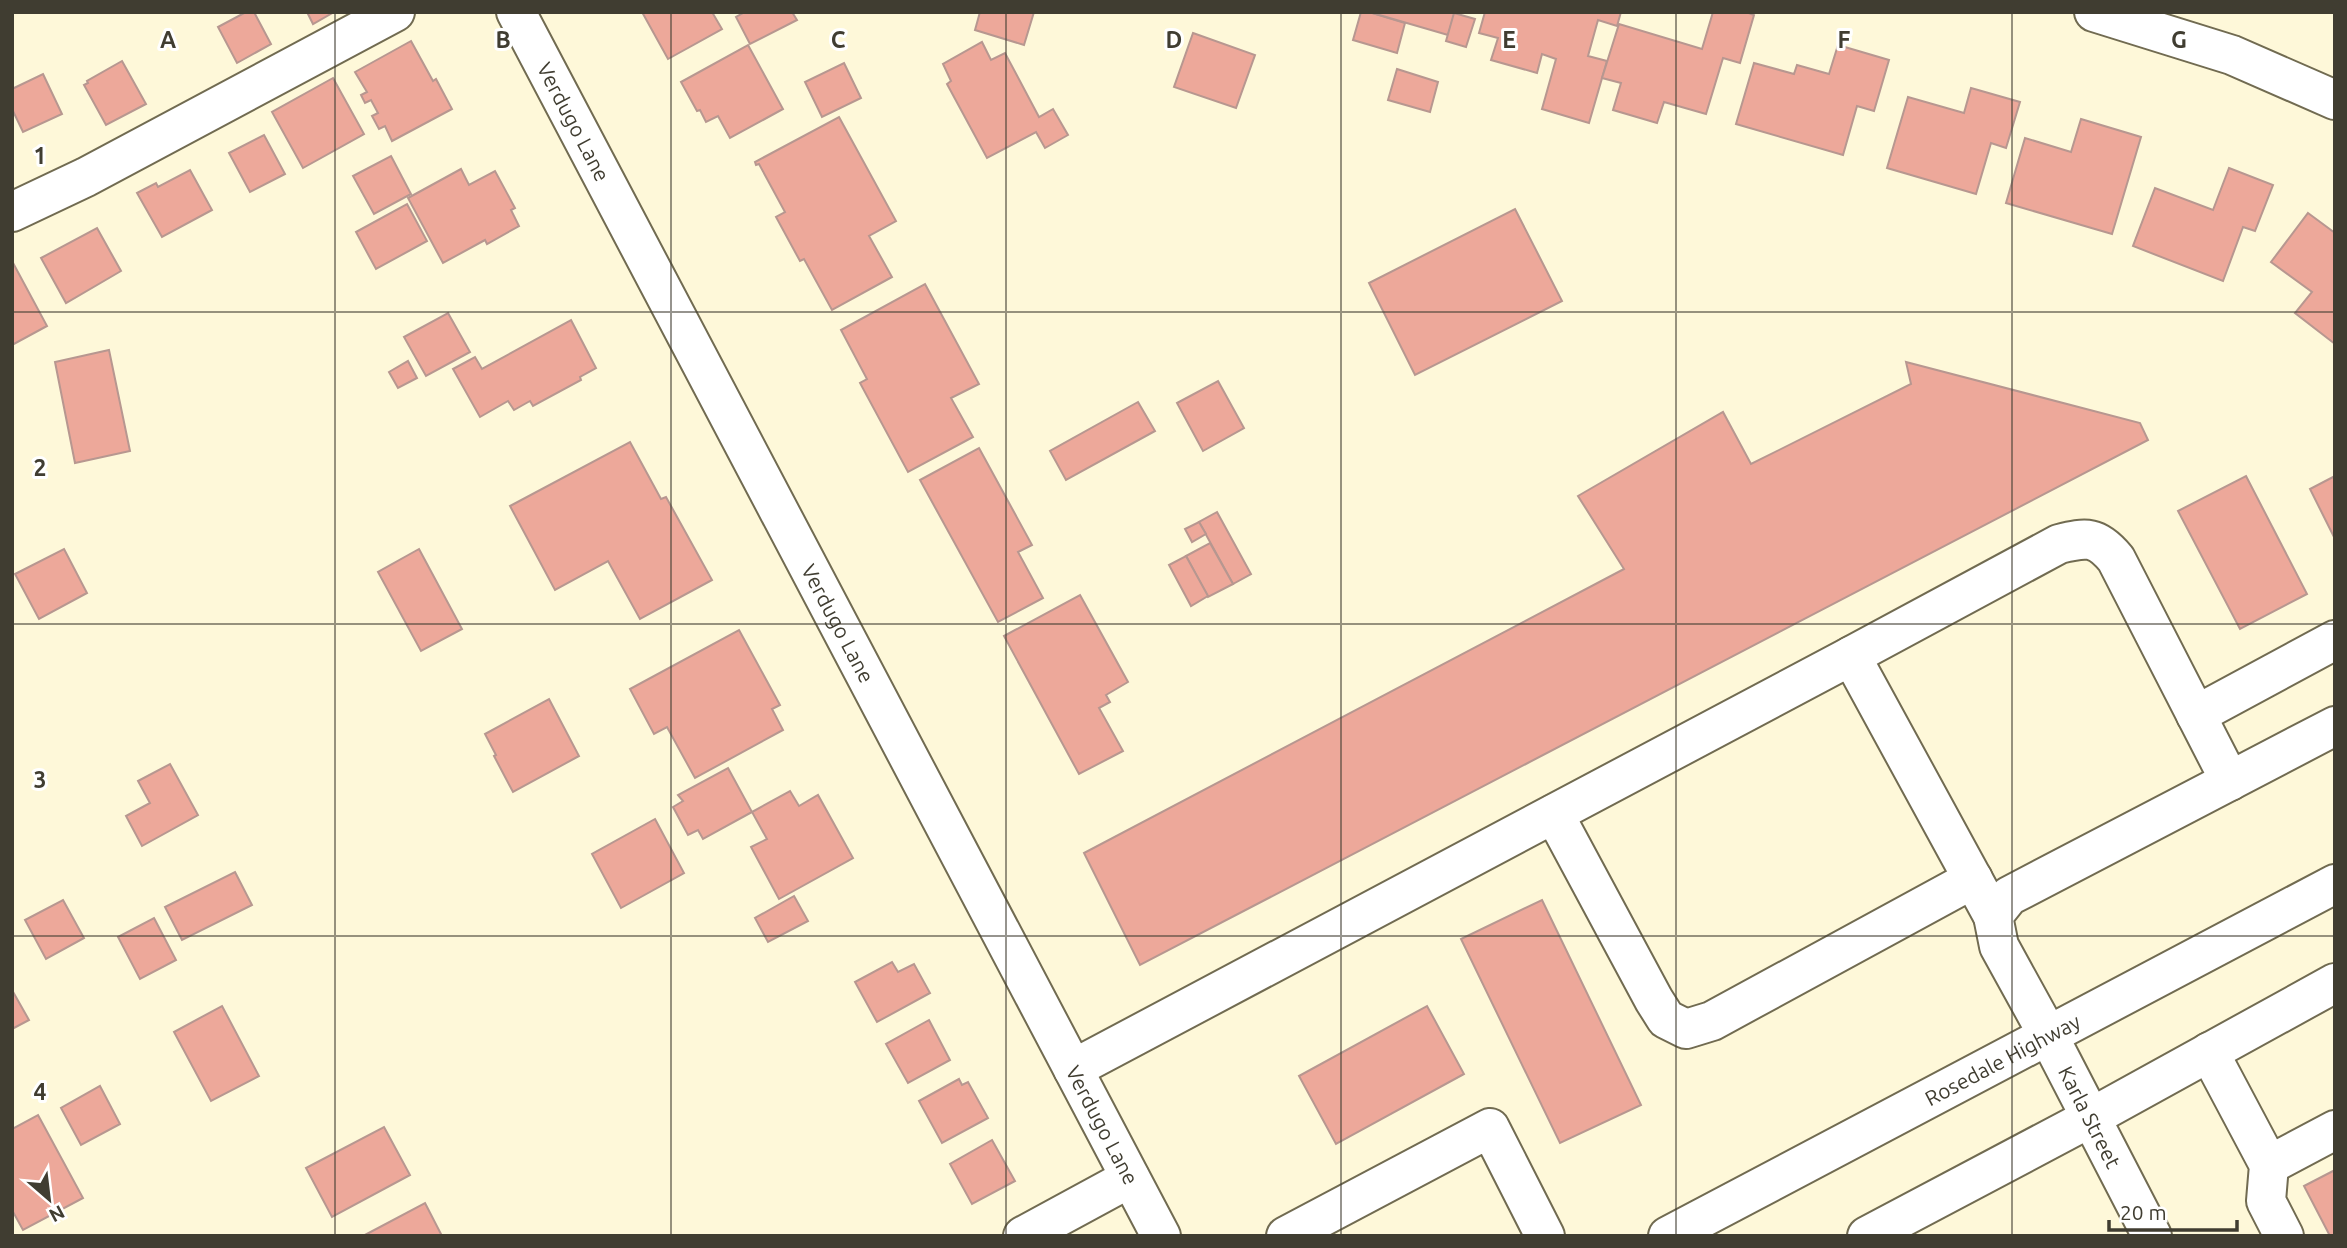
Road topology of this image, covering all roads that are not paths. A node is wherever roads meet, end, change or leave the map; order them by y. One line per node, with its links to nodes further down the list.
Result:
1 (395, 12): 5 (street)
2 (516, 12): 18 (street, Verdugo Lane)
3 (2094, 12): 4 (street)
4 (2335, 100)
5 (12, 212)
6 (2335, 640): 8 (street)
7 (1851, 656): 8 (street); 11 (street); 12 (street, Karla Street)
8 (2196, 715): 10 (street)
9 (2335, 726): 10 (street)
10 (2230, 781): 14 (street)
11 (1554, 814): 12 (street); 18 (street)
12 (1973, 879): 14 (street, Karla Street)
13 (2335, 884): 16 (street, Rosedale Highway)
14 (1993, 916): 16 (street, Karla Street)
15 (2335, 983): 17 (street)
16 (2048, 1035): 19 (street, Karla Street); 27 (street, Rosedale Highway)
17 (2209, 1052): 19 (street); 21 (street)
18 (1073, 1069): 22 (street, Verdugo Lane)
19 (2091, 1118): 28 (street); 29 (street, Karla Street)
20 (2335, 1130): 21 (street)
21 (2269, 1165): 30 (street)
22 (1130, 1178): 23 (street); 24 (street, Verdugo Lane)
23 (1023, 1236)
24 (1161, 1236)
25 (1286, 1236): 26 (street)
26 (1545, 1236)
27 (1668, 1236)
28 (1867, 1236)
29 (2152, 1236)
30 (2284, 1236)

